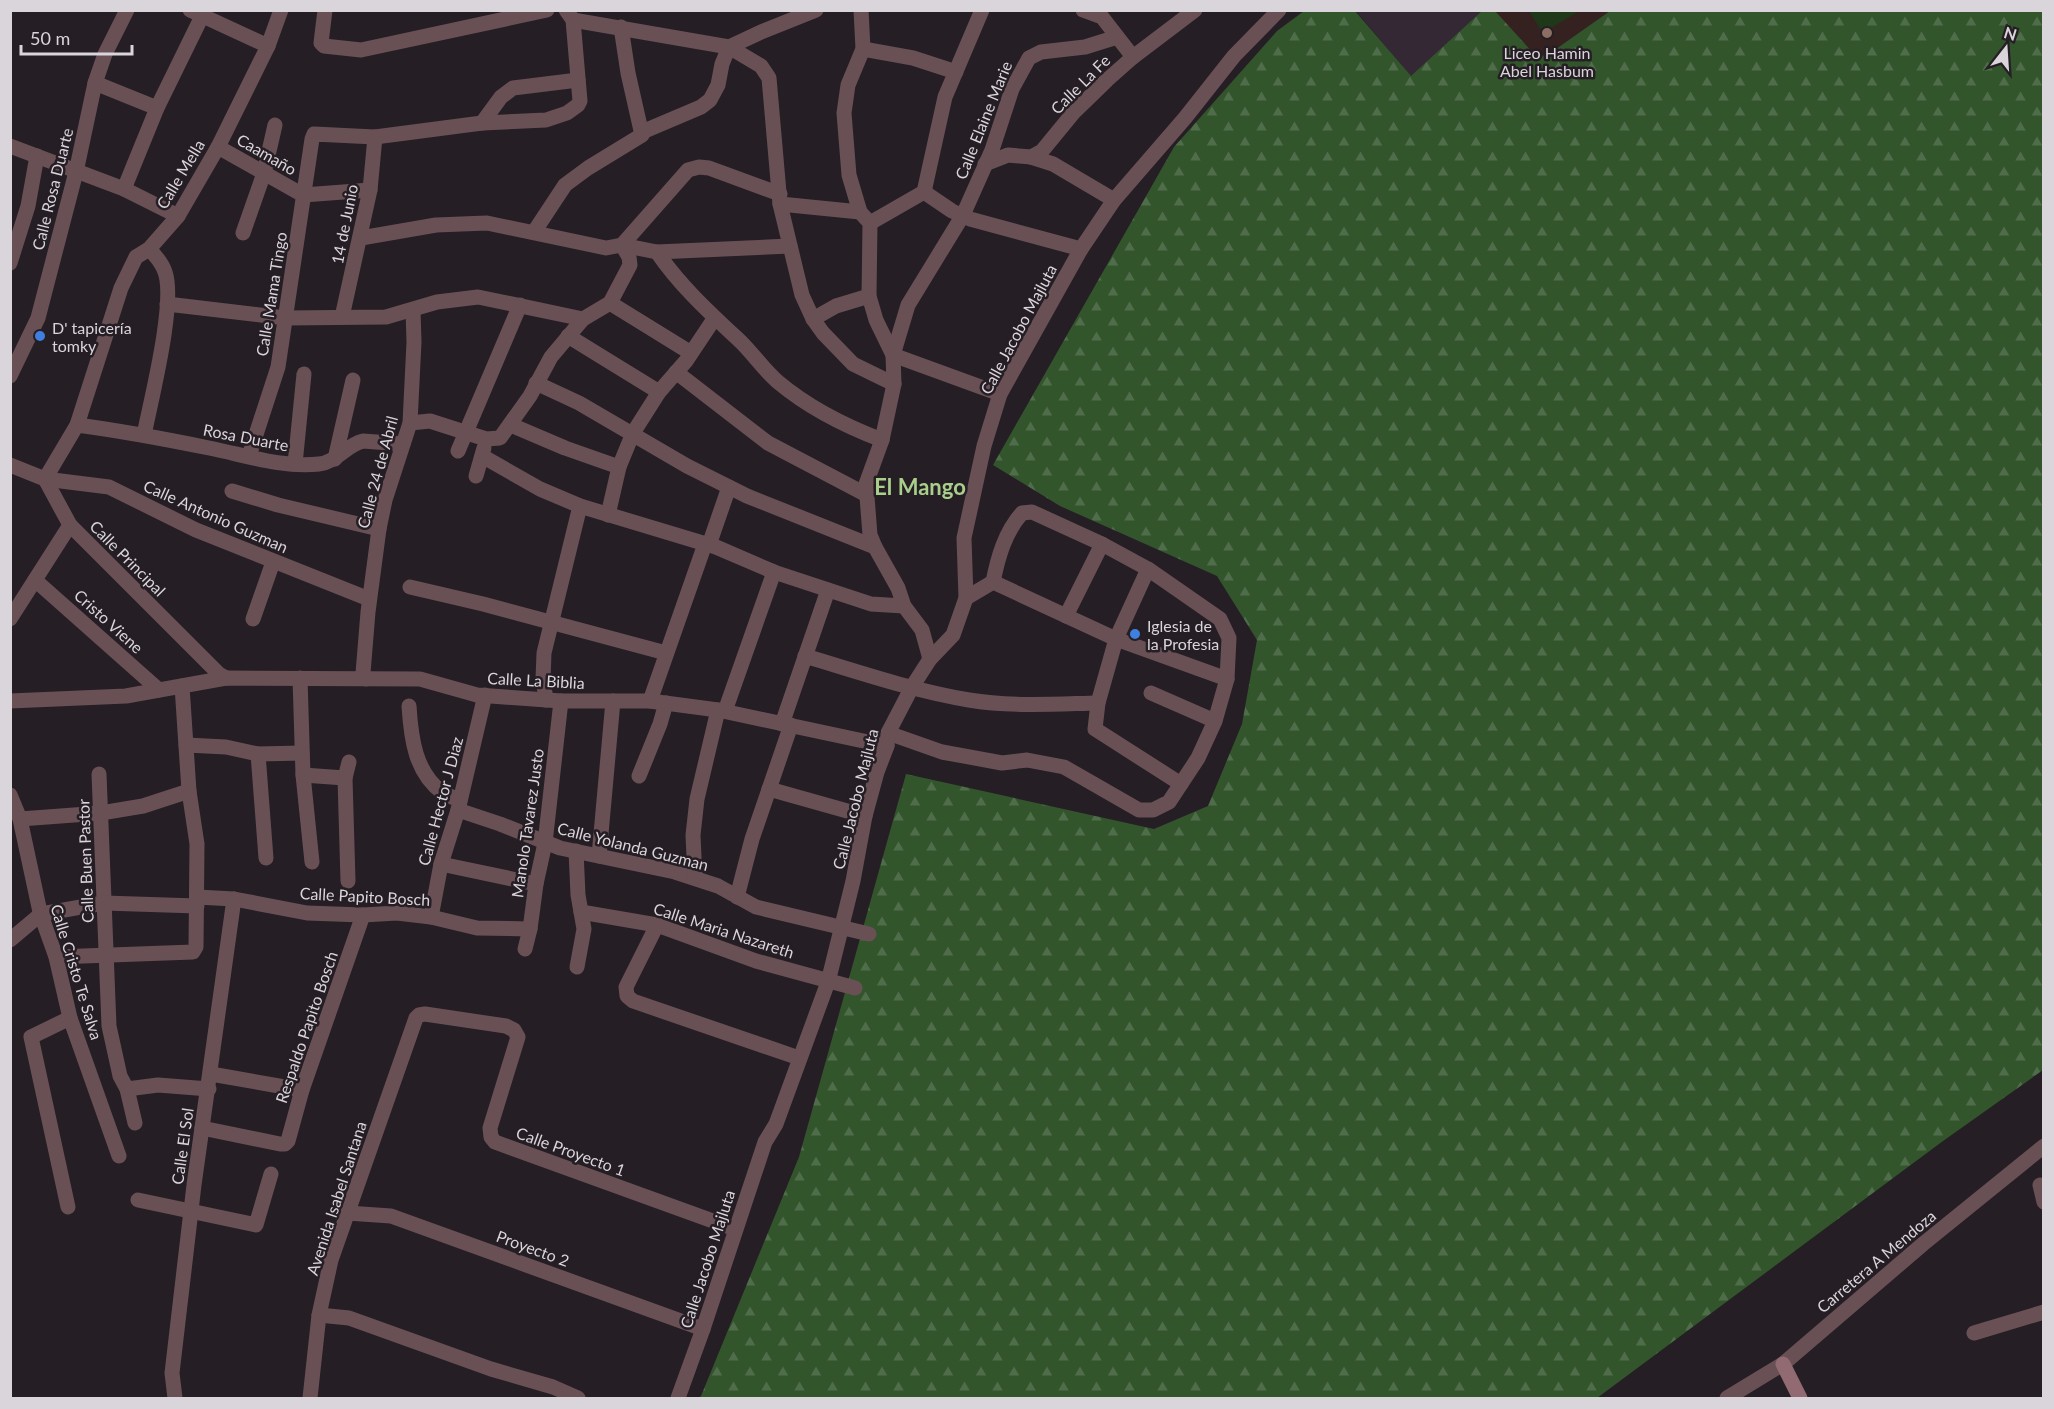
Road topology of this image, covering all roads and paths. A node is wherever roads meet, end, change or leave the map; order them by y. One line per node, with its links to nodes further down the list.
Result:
1 (127, 10): 21 (street, Calle Rosa Duarte)
2 (281, 10): 15 (street, Calle Mella)
3 (325, 10): 4 (street)
4 (547, 10)
5 (816, 10): 16 (street)
6 (861, 10): 17 (street)
7 (982, 10): 19 (street)
8 (1195, 10): 18 (street, Calle La Fe)
9 (1084, 11): 14 (street)
10 (199, 12): 15 (street); 22 (street)
11 (1273, 12): 39 (street, Calle Jacobo Majluta)
12 (569, 15): 13 (street); 20 (street)
13 (621, 27): 16 (street); 25 (street)
14 (1118, 36): 18 (street); 31 (street, Calle Elaine Marie)
15 (268, 46): 28 (street, Calle Mella)
16 (729, 47): 25 (street); 38 (street)
17 (863, 49): 19 (street); 42 (street)
18 (1133, 57): 30 (street, Calle La Fe)
19 (956, 72): 36 (street)
20 (578, 80): 23 (street); 23 (street)
21 (95, 83): 22 (street); 32 (street, Calle Rosa Duarte)
22 (157, 108): 34 (street)
23 (482, 123): 26 (street)
24 (275, 125): 33 (street)
25 (642, 132): 43 (street)
26 (375, 137): 35 (street, 14 de Junio); 37 (street, Calle Mama Tingo)
27 (10, 146): 29 (street)
28 (218, 147): 33 (street, Caamaño); 41 (street, Calle Mella)
29 (37, 156): 32 (street); 51 (street)
30 (1031, 157): 31 (street); 39 (street)
31 (985, 164): 40 (street, Calle Elaine Marie)
32 (76, 171): 34 (street); 67 (street, Calle Rosa Duarte)
33 (264, 173): 37 (street, Caamaño); 44 (street)
34 (124, 189): 41 (street)
35 (370, 190): 37 (street, Caamaño); 45 (street, 14 de Junio)
36 (924, 192): 40 (street); 42 (street)
37 (303, 195): 58 (street, Calle Mama Tingo)
38 (780, 199): 42 (street); 46 (street); 47 (street)
39 (1114, 200): 49 (street, Calle Jacobo Majluta)
40 (963, 215): 49 (street); 64 (street, Calle Elaine Marie)
41 (178, 216): 48 (street, Calle Mella)
42 (865, 218): 52 (street)
43 (534, 232): 45 (street); 46 (street)
44 (243, 233)
45 (361, 238): 57 (street, 14 de Junio)
46 (622, 245): 50 (street); 53 (street)
47 (790, 246): 50 (street); 61 (street)
48 (149, 249): 54 (street); 74 (street, Calle Mella)
49 (1081, 249): 72 (street, Calle Jacobo Majluta)
50 (657, 252): 60 (street)
51 (10, 263)
52 (869, 296): 61 (street); 64 (street)
53 (610, 303): 59 (street); 63 (street)
54 (167, 304): 58 (street); 78 (street)
55 (520, 305): 56 (street); 59 (street); 76 (street)
56 (413, 310): 57 (street); 73 (street, Calle 24 de Abril)
57 (342, 317): 58 (street)
58 (286, 318): 83 (street, Calle Mama Tingo)
59 (583, 318): 62 (street)
60 (714, 319): 63 (street); 80 (street)
61 (813, 319): 70 (street)
62 (568, 336): 69 (street); 71 (street)
63 (691, 353): 65 (street)
64 (893, 355): 70 (street); 72 (street)
65 (676, 372): 71 (street); 93 (street)
66 (304, 375): 86 (street)
67 (10, 376)
68 (353, 380): 85 (street)
69 (536, 383): 75 (street); 77 (street)
70 (894, 384): 80 (street)
71 (660, 392): 77 (street)
72 (1000, 394): 108 (street, Calle Jacobo Majluta)
73 (410, 423): 76 (street); 81 (street, Calle 24 de Abril)
74 (77, 425): 78 (street, Rosa Duarte); 90 (street, Calle Mella)
75 (511, 425): 79 (street); 88 (street)
76 (466, 433): 79 (street); 82 (street)
77 (633, 433): 88 (street); 91 (street)
78 (144, 435): 83 (street, Rosa Duarte)
79 (486, 439): 84 (street)
80 (882, 440): 93 (street)
81 (403, 444): 85 (street, Rosa Duarte); 97 (street, Calle 24 de Abril)
82 (458, 451)
83 (249, 456): 86 (street, Rosa Duarte)
84 (482, 456): 89 (street); 94 (street)
85 (335, 459): 86 (street, Rosa Duarte)
86 (295, 464)
87 (10, 465): 90 (street)
88 (620, 467): 95 (street)
89 (476, 476)
90 (45, 479): 96 (street, Calle Principal); 101 (street, Calle Antonio Guzman)
91 (729, 487): 98 (street); 100 (street)
92 (232, 491): 97 (street)
93 (867, 495): 100 (street)
94 (580, 506): 95 (street); 114 (street, Manolo Tavarez Justo)
95 (608, 515): 98 (street)
96 (70, 525): 104 (street); 119 (street, Calle Principal)
97 (379, 529): 109 (street, Calle 24 de Abril)
98 (707, 544): 103 (street); 116 (street)
99 (1102, 544): 102 (street, Calle La Biblia); 105 (street, Calle La Biblia); 111 (street)
100 (875, 547): 110 (street)
101 (273, 562): 109 (street, Calle Antonio Guzman); 113 (street)
102 (1148, 569): 115 (street); 122 (street, Calle La Biblia)
103 (774, 572): 107 (street); 135 (street)
104 (35, 580): 112 (street); 125 (street, Cristo Viene)
105 (993, 582): 108 (street); 111 (street)
106 (410, 587): 114 (street)
107 (828, 590): 110 (street); 117 (street)
108 (966, 598): 118 (street, Calle Jacobo Majluta)
109 (369, 599): 121 (street, Calle 24 de Abril)
110 (904, 606): 118 (street)
111 (1066, 616): 115 (street)
112 (10, 619)
113 (253, 619)
114 (552, 622): 116 (street); 129 (street, Manolo Tavarez Justo)
115 (1116, 639): 122 (street); 133 (street)
116 (666, 653): 131 (street)
117 (805, 656): 124 (street); 137 (street)
118 (930, 659): 124 (street, Calle Jacobo Majluta)
119 (226, 678): 120 (street, Calle La Biblia); 123 (street, Calle La Biblia)
120 (300, 678): 121 (street, Calle La Biblia); 141 (street)
121 (366, 679): 127 (street, Calle La Biblia)
122 (1227, 679): 136 (street, Calle La Biblia)
123 (182, 686): 125 (street, Calle La Biblia); 139 (street)
124 (912, 687): 133 (street); 138 (street, Calle Jacobo Majluta)
125 (159, 690): 128 (street, Calle La Biblia)
126 (1151, 693): 136 (street)
127 (485, 695): 129 (street, Calle La Biblia); 151 (street, Calle Hector J Diaz)
128 (10, 701)
129 (554, 701): 130 (street, Calle La Biblia); 155 (street, Manolo Tavarez Justo)
130 (613, 701): 131 (street, Calle La Biblia); 157 (street)
131 (650, 701): 132 (street, Calle La Biblia)
132 (666, 703): 135 (street, Calle La Biblia); 145 (street)
133 (1098, 703): 147 (street)
134 (409, 706): 151 (street, Calle Yolanda Guzman)
135 (722, 711): 137 (street, Calle La Biblia); 161 (street)
136 (1215, 721): 147 (street, Calle La Biblia)
137 (786, 724): 138 (street, Calle La Biblia); 148 (street)
138 (887, 739): 147 (street, Calle La Biblia); 153 (street, Calle Jacobo Majluta)
139 (186, 745): 140 (street); 149 (street)
140 (258, 753): 141 (street); 158 (street)
141 (302, 753): 144 (street)
142 (348, 762): 146 (street)
143 (99, 774): 152 (street, Calle Buen Pastor)
144 (303, 775): 146 (street); 159 (street)
145 (639, 776)
146 (345, 778): 162 (street)
147 (1181, 784)
148 (769, 789): 153 (street); 164 (street)
149 (189, 791): 152 (street); 166 (street)
150 (11, 798): 154 (street, Calle Cristo Te Salva)
151 (459, 805): 155 (street, Calle Yolanda Guzman); 160 (street, Calle Hector J Diaz)
152 (101, 813): 154 (street); 167 (street, Calle Buen Pastor)
153 (865, 816): 173 (street, Calle Jacobo Majluta)
154 (20, 819): 169 (street, Calle Cristo Te Salva)
155 (545, 843): 156 (street, Calle Yolanda Guzman); 163 (street, Manolo Tavarez Justo)
156 (576, 851): 157 (street, Calle Yolanda Guzman); 168 (street)
157 (599, 856): 161 (street, Calle Yolanda Guzman)
158 (266, 858)
159 (312, 862)
160 (441, 864): 163 (street); 171 (street, Calle Hector J Diaz)
161 (695, 878): 164 (street, Calle Yolanda Guzman)
162 (348, 881)
163 (536, 884): 174 (street, Manolo Tavarez Justo)
164 (736, 897): 173 (street, Calle Yolanda Guzman)
165 (234, 900): 166 (street, Calle Papito Bosch); 170 (street, Calle Papito Bosch); 186 (street, Calle El Sol)
166 (197, 902): 167 (street, Calle Papito Bosch); 178 (street)
167 (104, 903): 169 (street, Calle Papito Bosch); 178 (street, Calle Buen Pastor)
168 (581, 912): 172 (street, Calle Maria Nazareth); 180 (street)
169 (41, 914): 176 (street); 179 (street, Calle Cristo Te Salva)
170 (363, 915): 171 (street, Calle Papito Bosch); 188 (street, Respaldo Papito Bosch)
171 (431, 916): 174 (street, Calle Papito Bosch)
172 (657, 925): 181 (street, Calle Maria Nazareth); 185 (street)
173 (842, 927): 175 (street, Calle Yolanda Guzman); 181 (street, Calle Jacobo Majluta)
174 (530, 929): 177 (street, Manolo Tavarez Justo)
175 (869, 934)
176 (10, 940)
177 (525, 949)
178 (106, 954): 179 (street); 187 (street, Calle Buen Pastor)
179 (56, 957): 184 (street, Calle Cristo Te Salva)
180 (577, 967)
181 (828, 982): 182 (street, Calle Maria Nazareth); 185 (street, Calle Jacobo Majluta)
182 (855, 988)
183 (419, 1015): 199 (street, Avenida Isabel Santana); 200 (street, Calle Proyecto 1)
184 (70, 1018): 192 (street, Calle Cristo Te Salva); 197 (street)
185 (799, 1058): 200 (street, Calle Jacobo Majluta)
186 (210, 1082): 187 (street); 188 (street); 190 (street, Calle El Sol)
187 (127, 1089): 189 (street, Calle Buen Pastor)
188 (302, 1090): 190 (street, Respaldo Papito Bosch)
189 (135, 1123)
190 (202, 1128): 198 (street, Calle El Sol)
191 (2043, 1146): 205 (street, Carretera A Mendoza)
192 (119, 1156)
193 (271, 1174): 198 (street)
194 (2040, 1185): 196 (street)
195 (138, 1200): 198 (street)
196 (2043, 1203)
197 (68, 1207)
198 (192, 1212): 206 (street, Calle El Sol)
199 (347, 1213): 202 (street, Avenida Isabel Santana); 203 (street, Proyecto 2)
200 (735, 1229): 203 (street, Calle Jacobo Majluta)
201 (2043, 1312): 204 (street)
202 (320, 1315): 207 (street, Avenida Isabel Santana); 208 (street)
203 (703, 1329): 209 (street, Calle Jacobo Majluta)
204 (1974, 1333)
205 (1783, 1364): 210 (street, Carretera A Mendoza); 211 (street)
206 (175, 1398)
207 (310, 1398)
208 (578, 1398)
209 (678, 1398)
210 (1727, 1398)
211 (1800, 1398)

